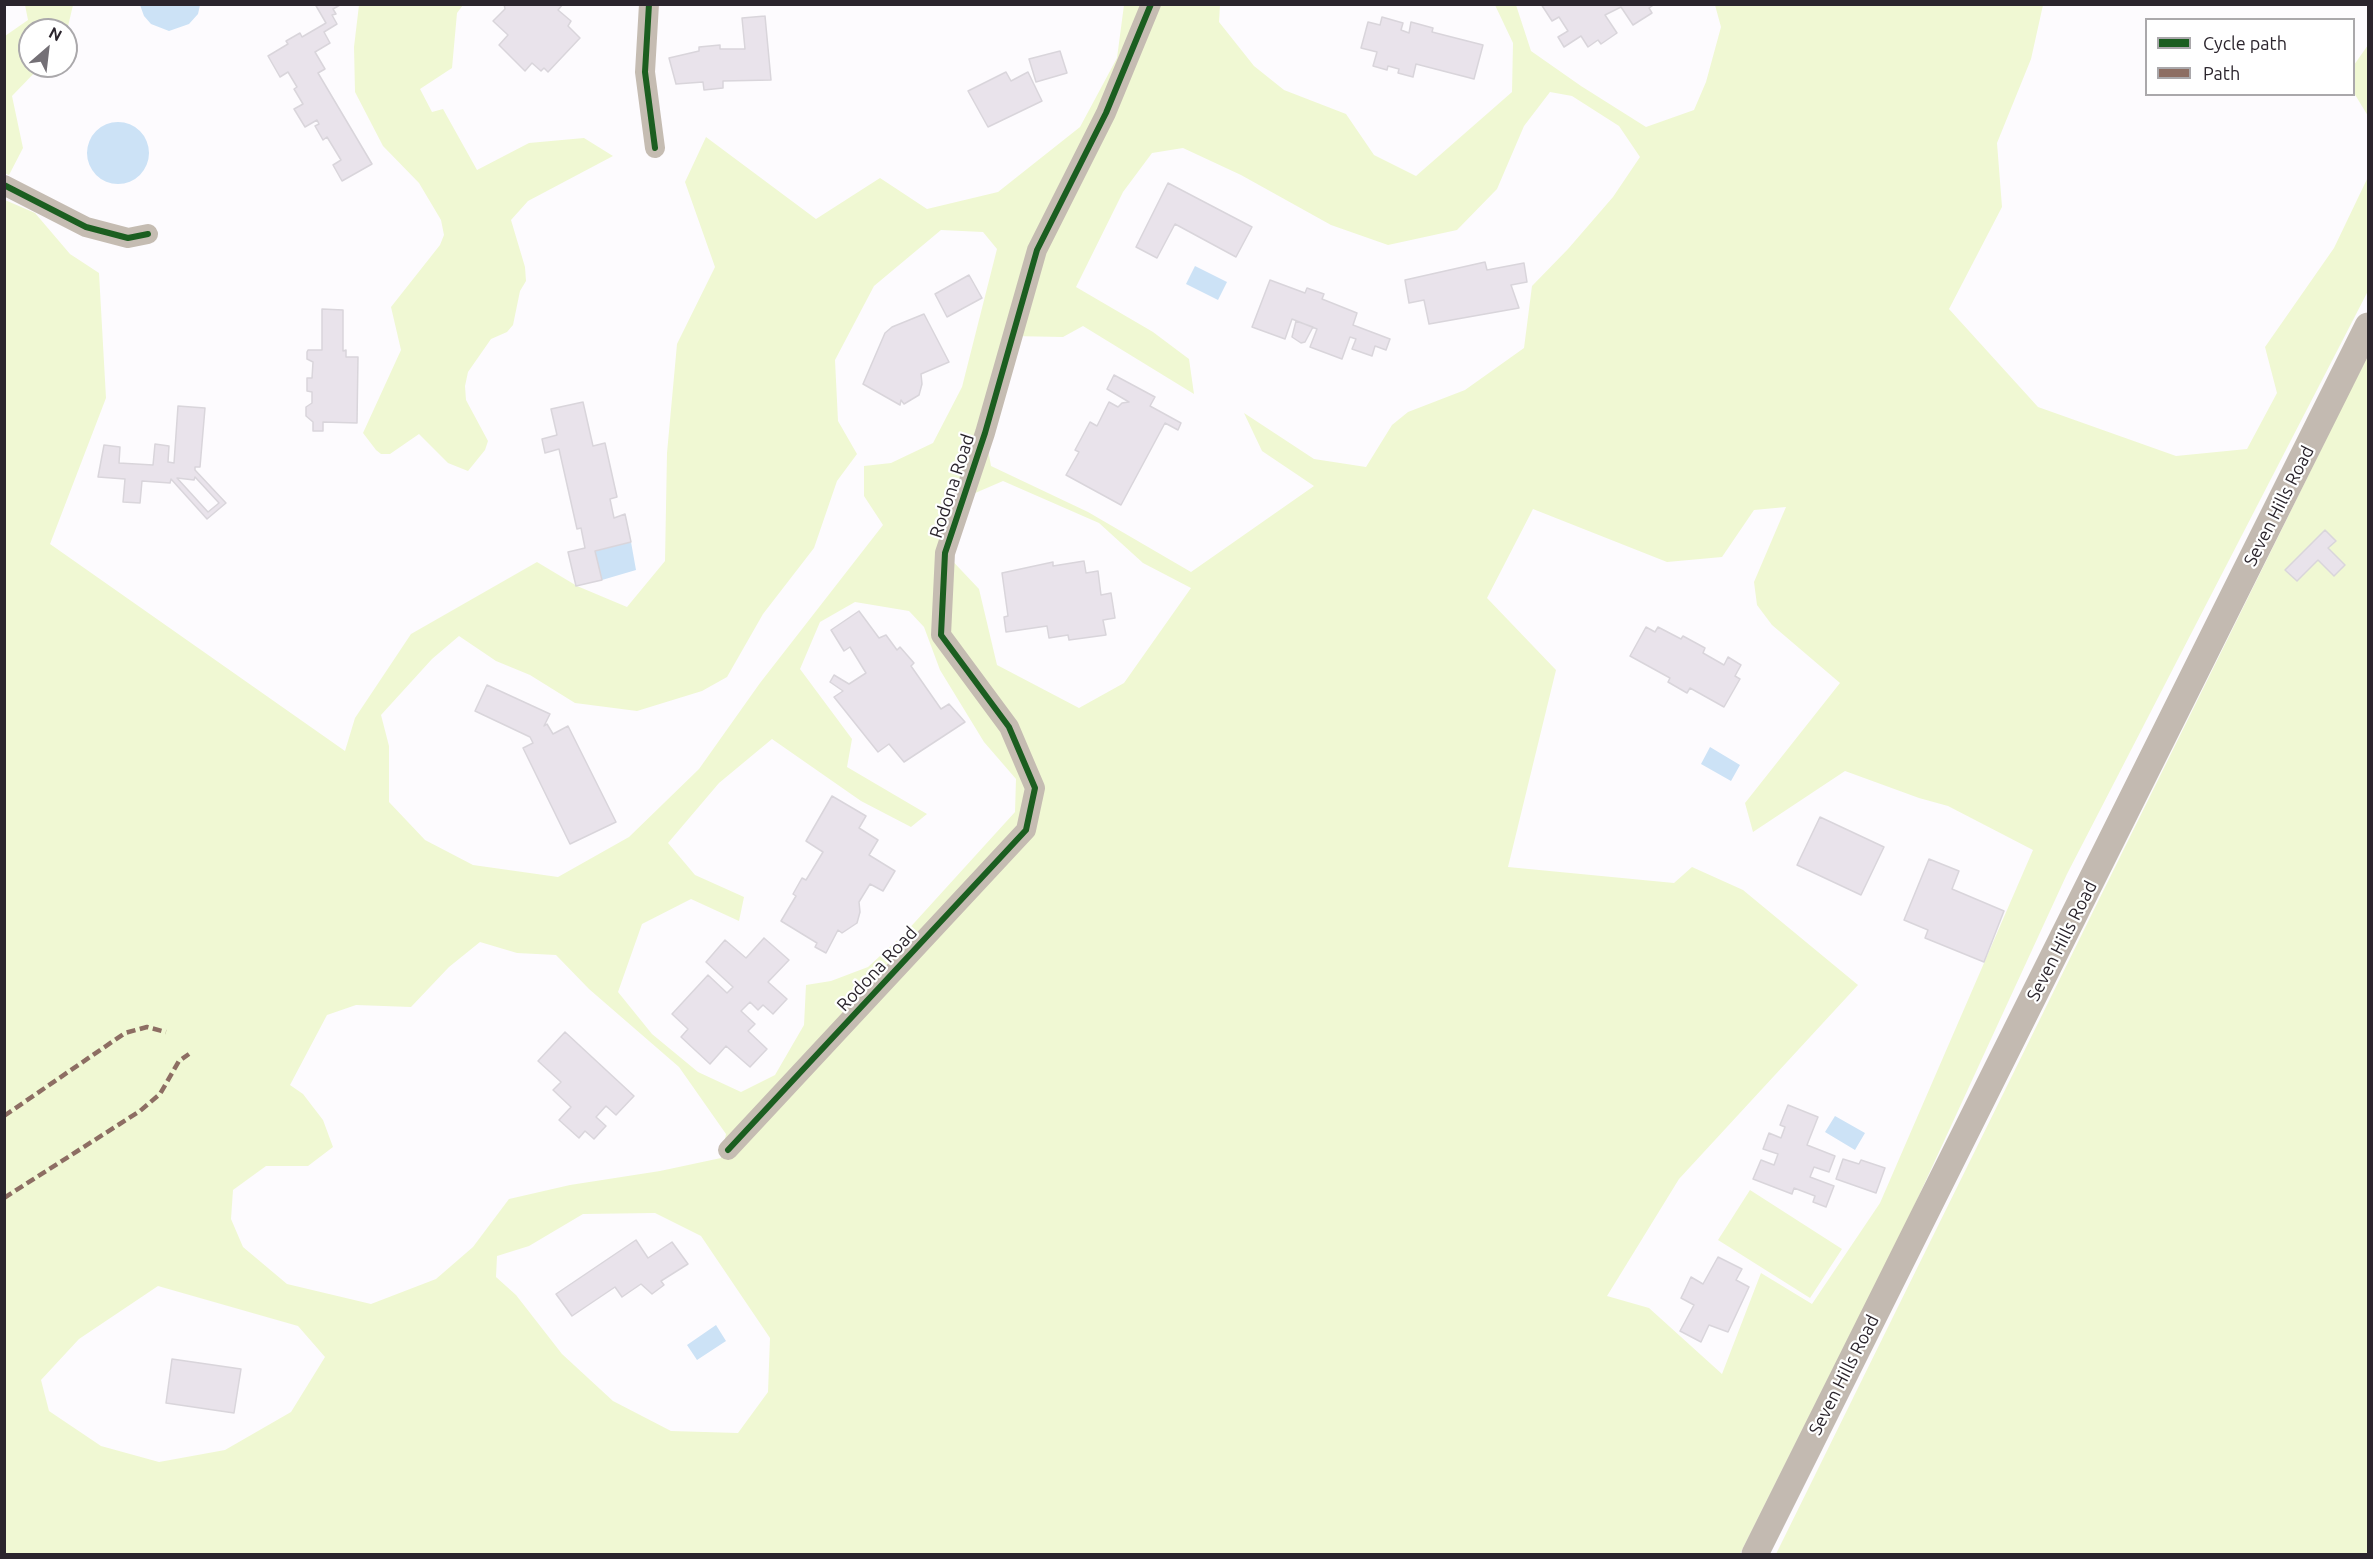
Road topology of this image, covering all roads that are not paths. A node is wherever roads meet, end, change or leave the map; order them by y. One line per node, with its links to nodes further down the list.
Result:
1 (649, 4): 3 (street)
2 (1151, 4): 7 (street, Rodona Road)
3 (655, 148)
4 (4, 185): 5 (street)
5 (148, 234)
6 (2368, 326): 8 (main road, Seven Hills Road)
7 (728, 1150)
8 (1755, 1554)

